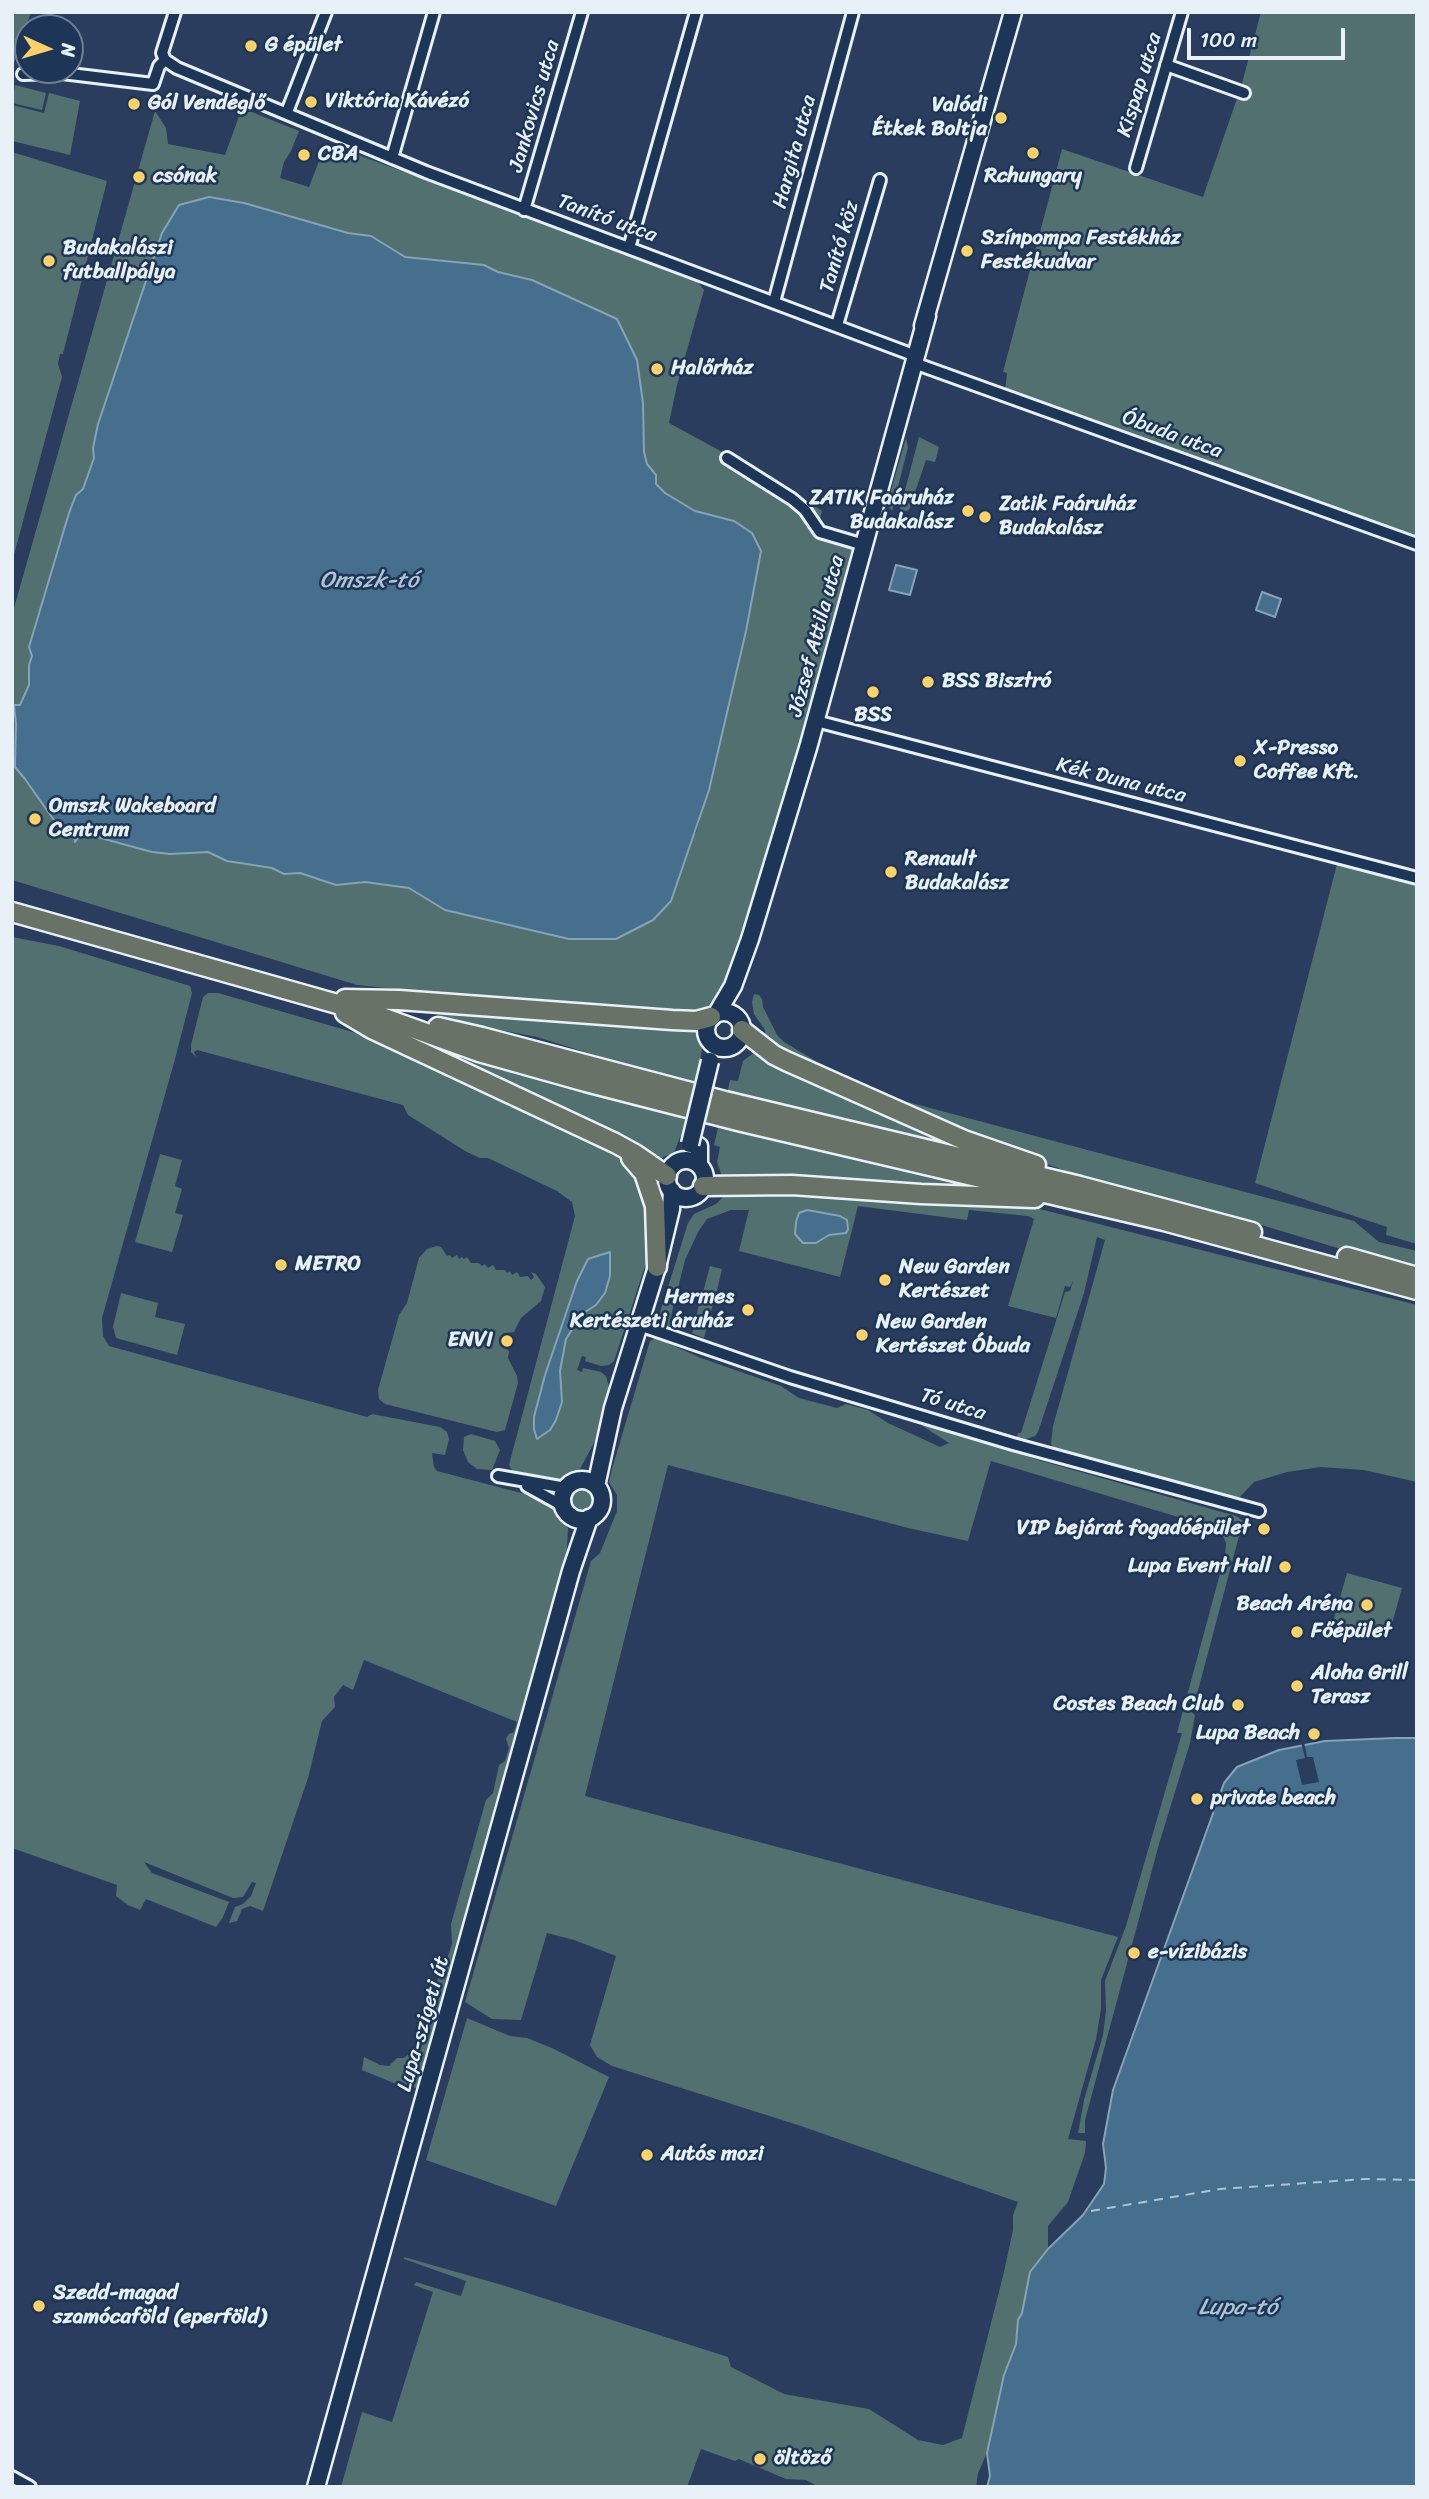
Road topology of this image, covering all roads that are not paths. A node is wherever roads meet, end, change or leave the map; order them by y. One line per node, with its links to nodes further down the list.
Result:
1 (175, 12): 9 (street)
2 (326, 12): 13 (street)
3 (433, 12): 14 (street)
4 (582, 12): 17 (street, Jankovics utca)
5 (696, 12): 18 (street)
6 (853, 12): 19 (street, Hargita utca)
7 (1013, 12): 21 (street, József Attila utca)
8 (1182, 12): 10 (street, Kispap utca)
9 (164, 60): 11 (street); 13 (street, Tanító utca)
10 (1166, 65): 12 (street); 15 (street, Kispap utca)
11 (84, 76)
12 (1244, 93)
13 (287, 112): 14 (street, Tanító utca)
14 (391, 158): 17 (street, Tanító utca)
15 (1136, 168)
16 (880, 180): 20 (street, Tanító köz)
17 (524, 210): 18 (street, Tanító utca)
18 (629, 248): 19 (street, Tanító utca)
19 (774, 302): 20 (street, Tanító utca)
20 (837, 325): 21 (street, Tanító utca)
21 (916, 354): 23 (street, Óbuda utca); 24 (street, József Attila utca)
22 (727, 458): 24 (street)
23 (1417, 544)
24 (864, 545): 25 (street, József Attila utca)
25 (816, 721): 26 (street, Kék Duna utca); 30 (street, József Attila utca)
26 (1417, 878)
27 (12, 903): 29 (main road)
28 (12, 912): 29 (main road)
29 (52, 922): 31 (main road)
30 (750, 939): 32 (street, József Attila utca); 33 (street, József Attila utca)
31 (321, 999): 32 (main road); 37 (main road); 43 (main road)
32 (714, 1015): 33 (street); 34 (street)
33 (741, 1025): 35 (street); 43 (main road)
34 (710, 1043): 35 (street); 36 (street)
35 (729, 1048): 36 (street)
36 (715, 1062): 38 (street, bridge)
37 (615, 1143): 41 (main road); 44 (main road)
38 (694, 1145): 39 (street); 40 (street)
39 (682, 1160): 40 (street); 41 (street)
40 (699, 1165): 42 (street)
41 (669, 1184): 42 (street); 44 (street, Lupa-szigeti út)
42 (698, 1191): 43 (main road); 44 (street, Lupa-szigeti út)
43 (1076, 1193): 45 (main road); 46 (main road)
44 (657, 1267): 47 (street, Lupa-szigeti út)
45 (1417, 1277)
46 (1417, 1290)
47 (639, 1325): 48 (street, Lupa-szigeti út); 54 (street, Tó utca)
48 (613, 1408): 51 (street, Lupa-szigeti út); 52 (street, Lupa-szigeti út)
49 (498, 1476): 50 (street)
50 (515, 1481): 51 (street); 53 (street)
51 (571, 1484): 52 (street); 53 (street, Lupa-szigeti út)
52 (596, 1486): 55 (street, Lupa-szigeti út)
53 (565, 1510): 55 (street); 56 (street, Lupa-szigeti út)
54 (1259, 1511)
55 (589, 1518): 56 (street, Lupa-szigeti út)
56 (571, 1571): 59 (street, Lupa-szigeti út)
57 (12, 2477): 58 (street)
58 (30, 2487)
59 (316, 2487)

